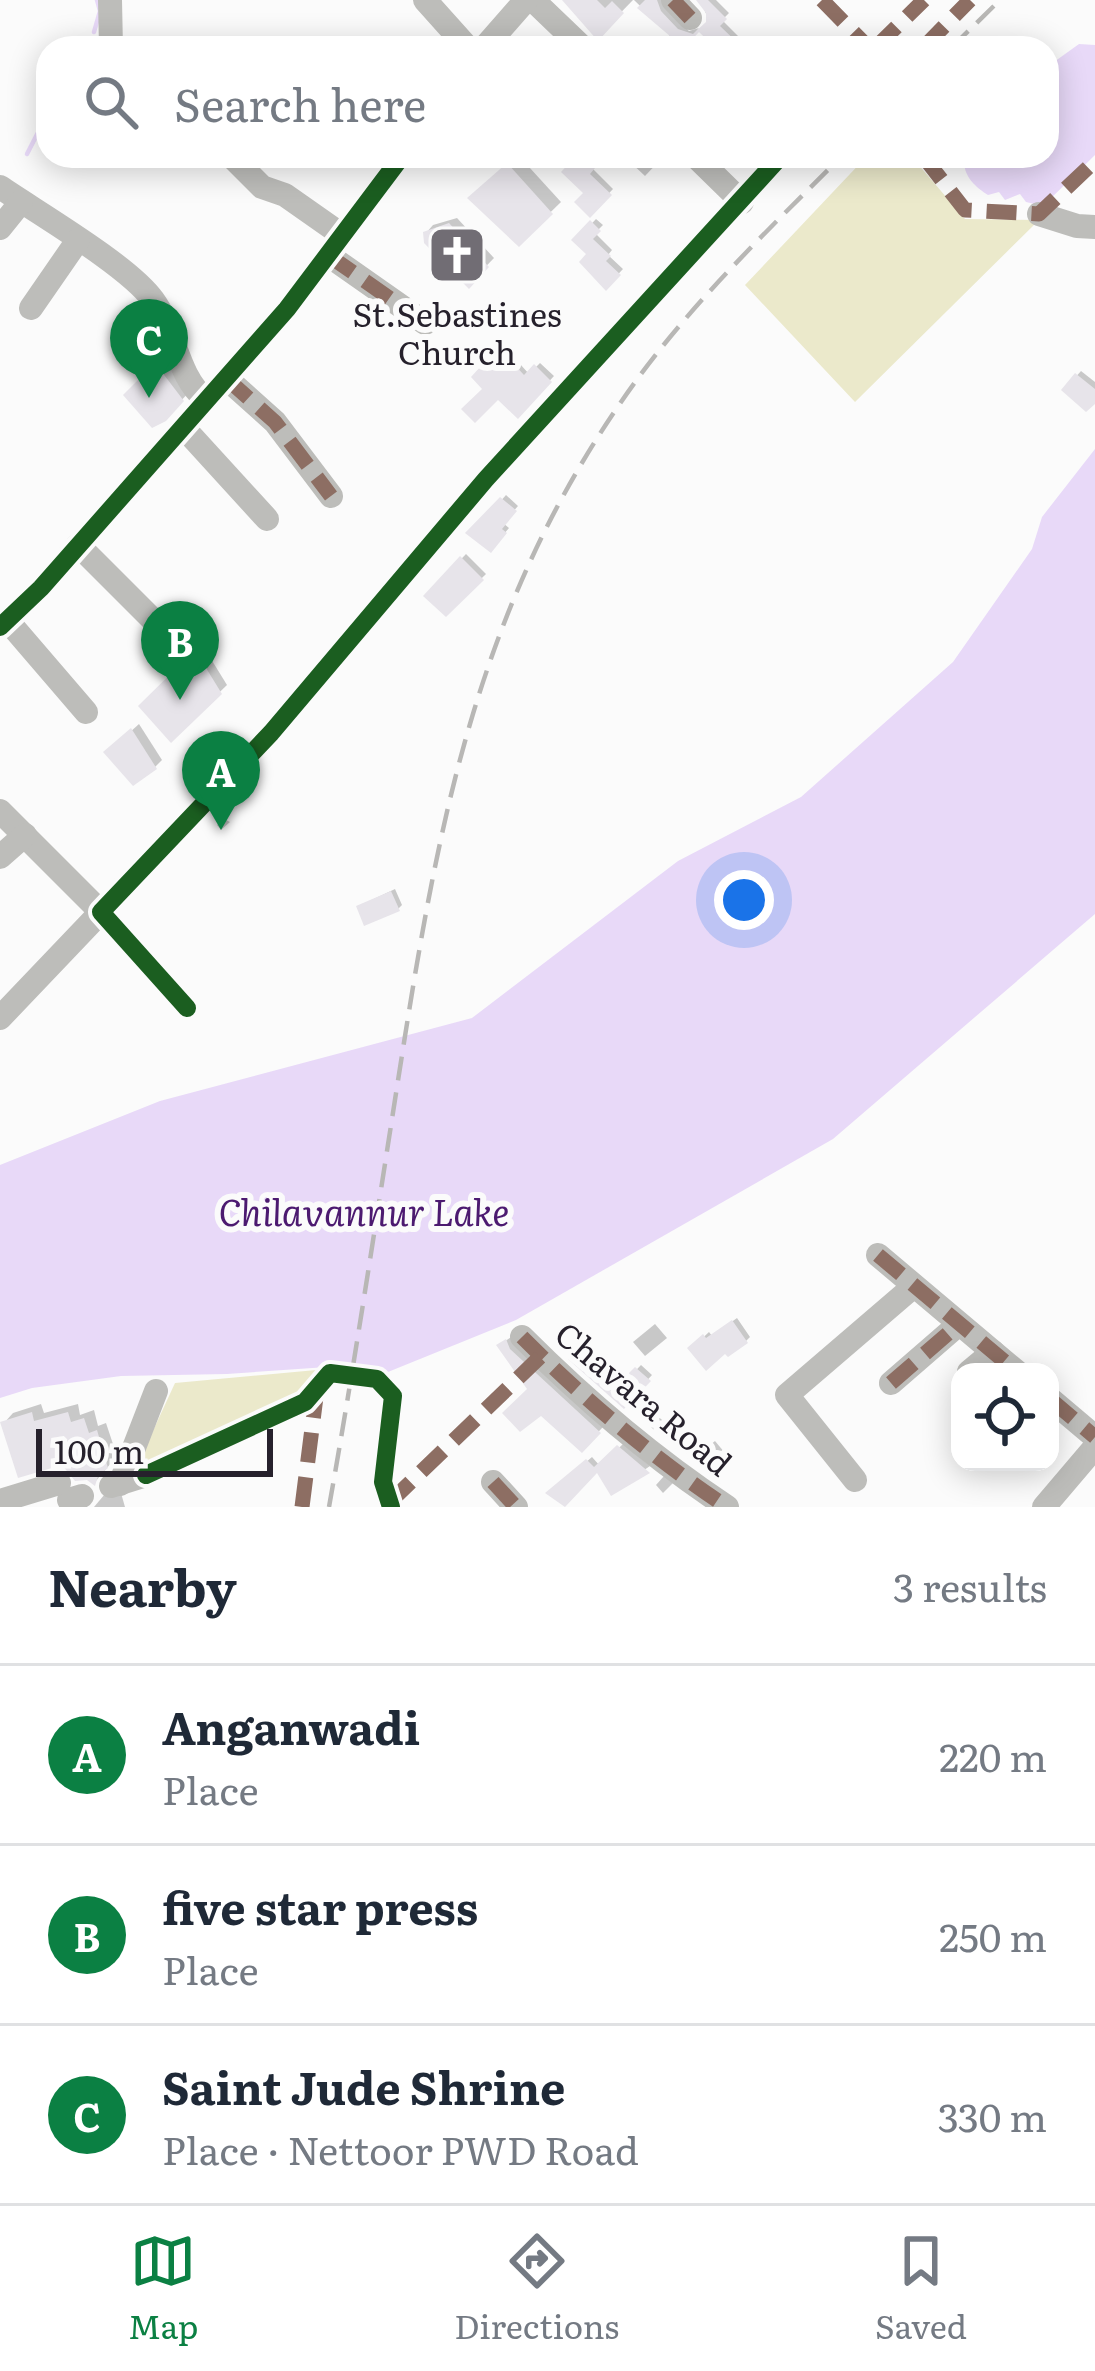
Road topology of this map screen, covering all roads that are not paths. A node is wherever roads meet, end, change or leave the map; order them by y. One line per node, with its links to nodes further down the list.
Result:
1 (110, 0): 4 (street)
2 (425, 0): 5 (street)
3 (530, 0): 6 (street); 7 (street)
4 (111, 36)
5 (458, 36)
6 (496, 36)
7 (570, 36)
8 (243, 168): 18 (street)
9 (393, 168): 18 (street)
10 (707, 168): 13 (street)
11 (772, 168): 13 (street)
12 (10, 194): 16 (street); 17 (street)
13 (742, 202): 34 (street)
14 (1039, 214): 15 (street)
15 (1095, 227)
16 (0, 229)
17 (78, 240): 19 (street); 22 (street)
18 (335, 245): 20 (street); 21 (street)
19 (32, 308)
20 (425, 322)
21 (226, 378): 22 (street); 24 (street)
22 (206, 400): 23 (street)
23 (183, 427): 25 (street); 26 (street)
24 (331, 496)
25 (267, 520)
26 (73, 551): 27 (street); 28 (street); 29 (street)
27 (124, 611)
28 (4, 624): 30 (street)
29 (165, 632)
30 (86, 712)
31 (0, 811): 32 (street)
32 (25, 835): 33 (street); 34 (street)
33 (0, 857)
34 (101, 912): 35 (street); 36 (street)
35 (187, 1009)
36 (0, 1018)
37 (878, 1256): 38 (street)
38 (914, 1286): 39 (street); 49 (street)
39 (959, 1324): 41 (street); 44 (street)
40 (522, 1337): 55 (street, Chavara Road)
41 (993, 1352): 42 (street); 43 (street)
42 (980, 1363)
43 (1006, 1363)
44 (890, 1383)
45 (156, 1391): 53 (street)
46 (1059, 1407): 47 (street)
47 (1095, 1437)
48 (1095, 1447): 56 (street)
49 (855, 1480)
50 (494, 1482): 54 (street)
51 (70, 1493): 52 (street)
52 (0, 1501)
53 (391, 1507)
54 (516, 1507)
55 (727, 1507)
56 (1044, 1507)

